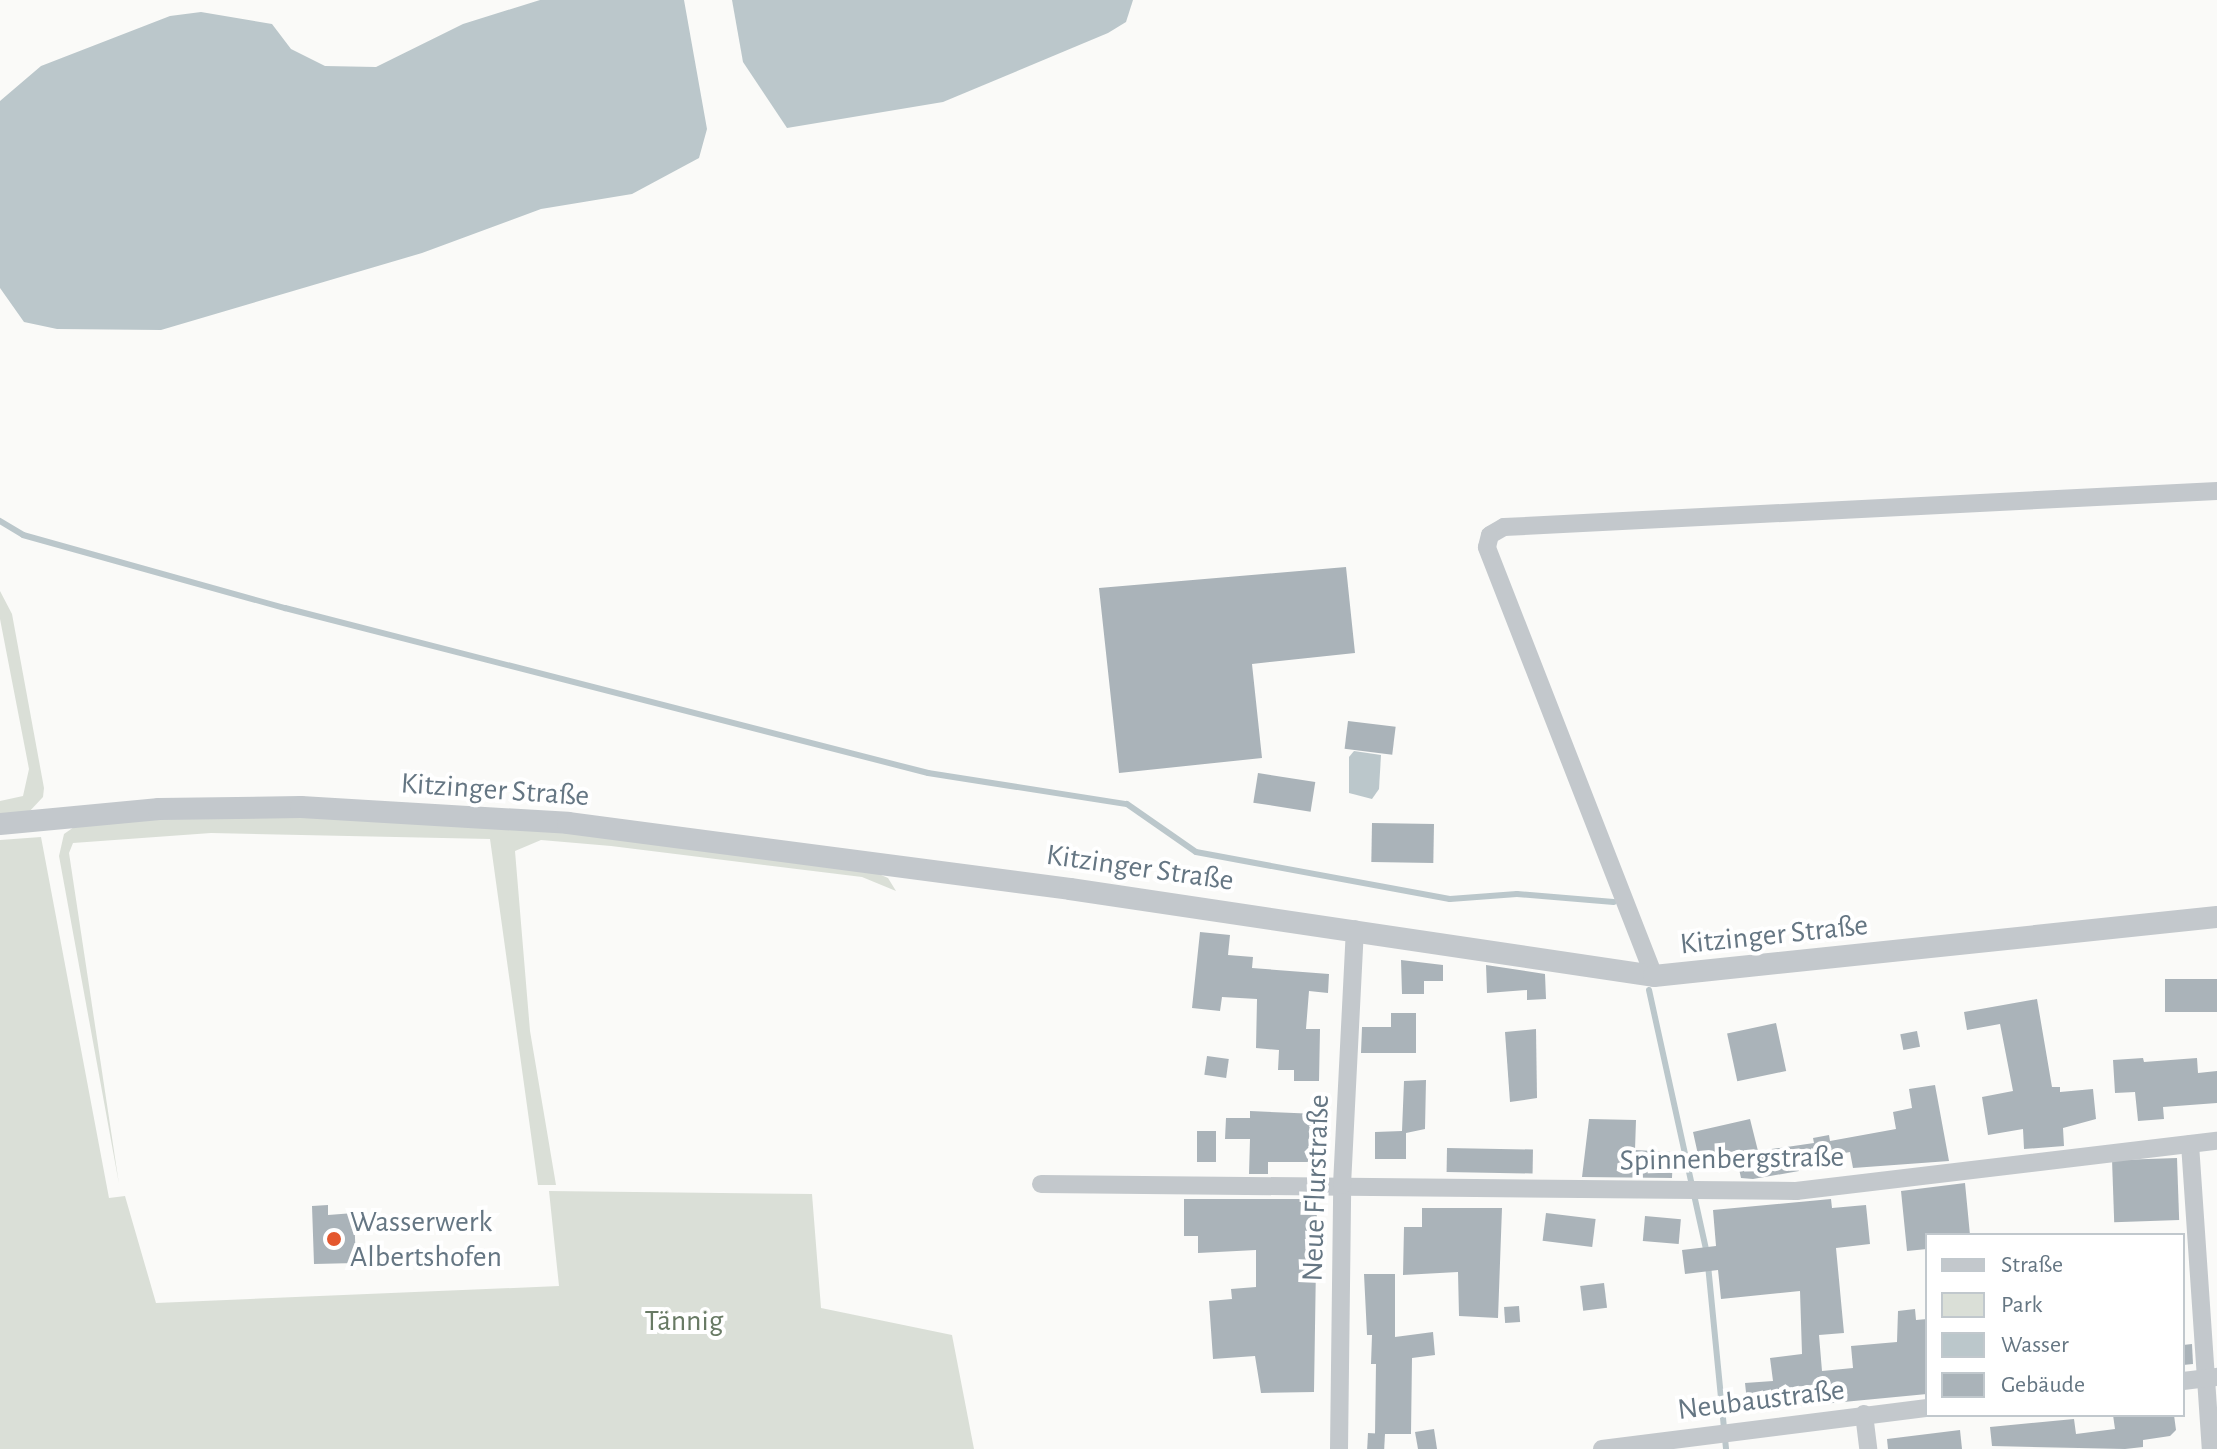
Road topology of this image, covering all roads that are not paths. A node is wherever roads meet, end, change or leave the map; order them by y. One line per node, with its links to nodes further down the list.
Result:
1 (2217, 491): 5 (street)
2 (0, 824): 4 (street, Kitzinger Straße)
3 (2217, 917): 5 (street, Kitzinger Straße)
4 (1355, 929): 5 (street, Kitzinger Straße); 9 (street, Neue Flurstraße)
5 (1654, 976)
6 (2217, 1141): 7 (street, Spinnenbergstraße)
7 (2190, 1144): 9 (street, Spinnenbergstraße); 10 (street)
8 (1041, 1184): 9 (street, Spinnenbergstraße)
9 (1342, 1185): 14 (street, Neue Flurstraße)
10 (2212, 1378): 11 (street); 17 (street)
11 (2185, 1381)
12 (1925, 1408): 13 (street, Neubaustraße)
13 (1864, 1414): 15 (street, Neubaustraße); 16 (street)
14 (1339, 1449)
15 (1602, 1449)
16 (1868, 1449)
17 (2211, 1449)

